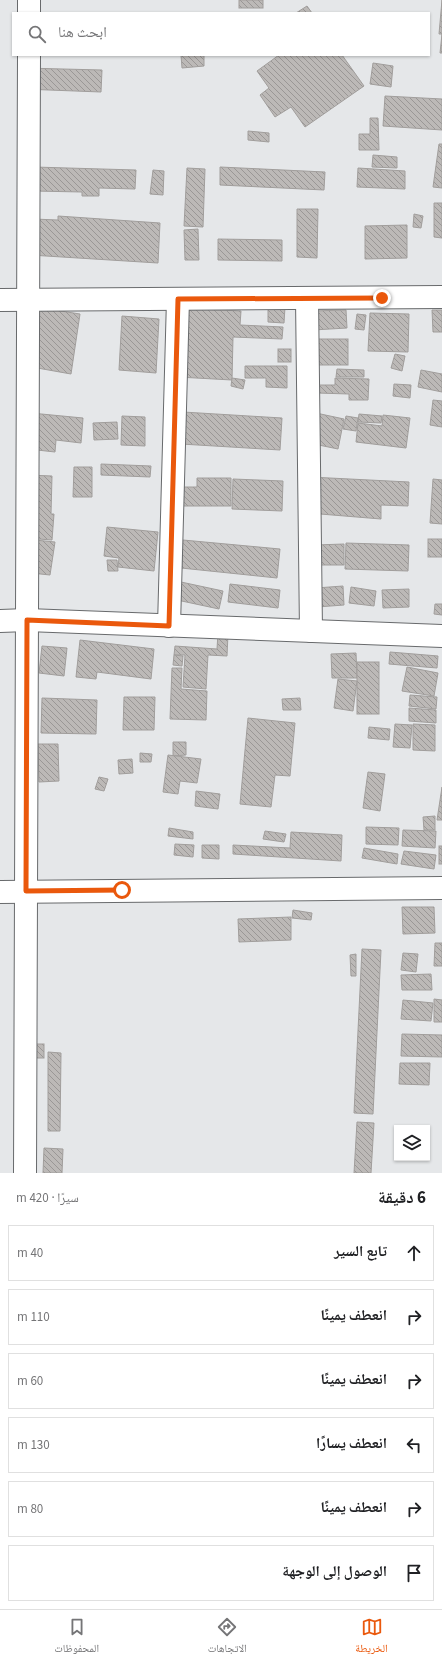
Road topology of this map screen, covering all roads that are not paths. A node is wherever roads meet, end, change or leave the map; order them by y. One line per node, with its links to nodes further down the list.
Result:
1 (29, 0): 2 (street)
2 (29, 12)
3 (29, 56): 8 (street)
4 (442, 297): 5 (street)
5 (307, 298): 6 (street); 12 (street)
6 (178, 299): 8 (street); 11 (street)
7 (0, 300): 8 (street)
8 (28, 300): 9 (street)
9 (27, 620): 10 (street); 11 (street); 15 (street)
10 (0, 621)
11 (169, 626): 12 (street)
12 (311, 631): 13 (street)
13 (442, 636)
14 (442, 888): 15 (street)
15 (26, 891): 16 (street); 17 (street)
16 (0, 892)
17 (25, 1173)

